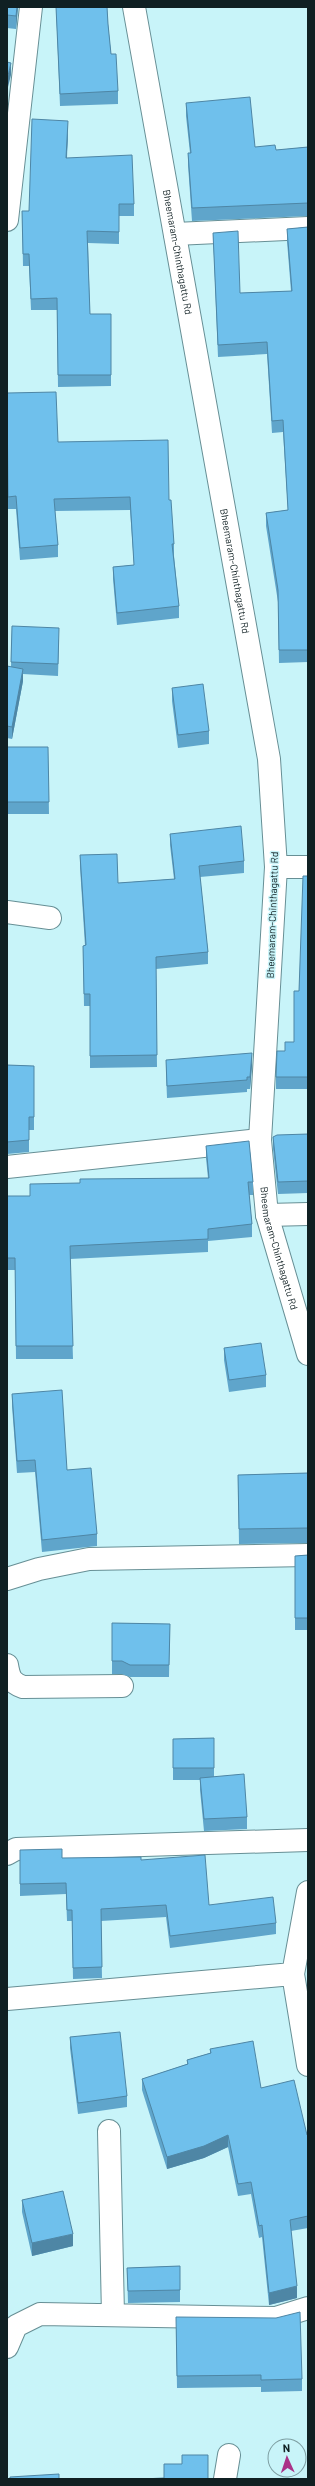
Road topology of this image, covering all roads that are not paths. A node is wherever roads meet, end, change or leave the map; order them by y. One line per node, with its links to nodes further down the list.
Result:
1 (31, 7): 3 (street)
2 (134, 7): 7 (street, Bheemaram-Chinthagattu Rd)
3 (15, 64): 4 (street)
4 (9, 190): 5 (street)
5 (7, 220)
6 (308, 228): 7 (street)
7 (175, 234): 8 (street, Bheemaram-Chinthagattu Rd)
8 (276, 867): 9 (street); 12 (street, Bheemaram-Chinthagattu Rd)
9 (308, 867)
10 (7, 912): 11 (street)
11 (50, 918)
12 (260, 1140): 13 (street); 15 (street, Bheemaram-Chinthagattu Rd)
13 (7, 1167)
14 (308, 1214): 15 (street)
15 (267, 1215): 16 (street, Bheemaram-Chinthagattu Rd)
16 (308, 1354)
17 (308, 1555): 18 (street)
18 (7, 1579)
19 (7, 1665): 20 (street)
20 (122, 1686)
21 (308, 1840): 22 (street)
22 (7, 1854)
23 (308, 1892): 24 (street)
24 (293, 1974): 25 (street); 26 (street)
25 (7, 1998)
26 (308, 2065)
27 (109, 2130): 29 (street)
28 (308, 2308): 29 (street)
29 (113, 2315): 30 (street)
30 (7, 2347)
31 (229, 2455): 32 (street)
32 (225, 2479)

